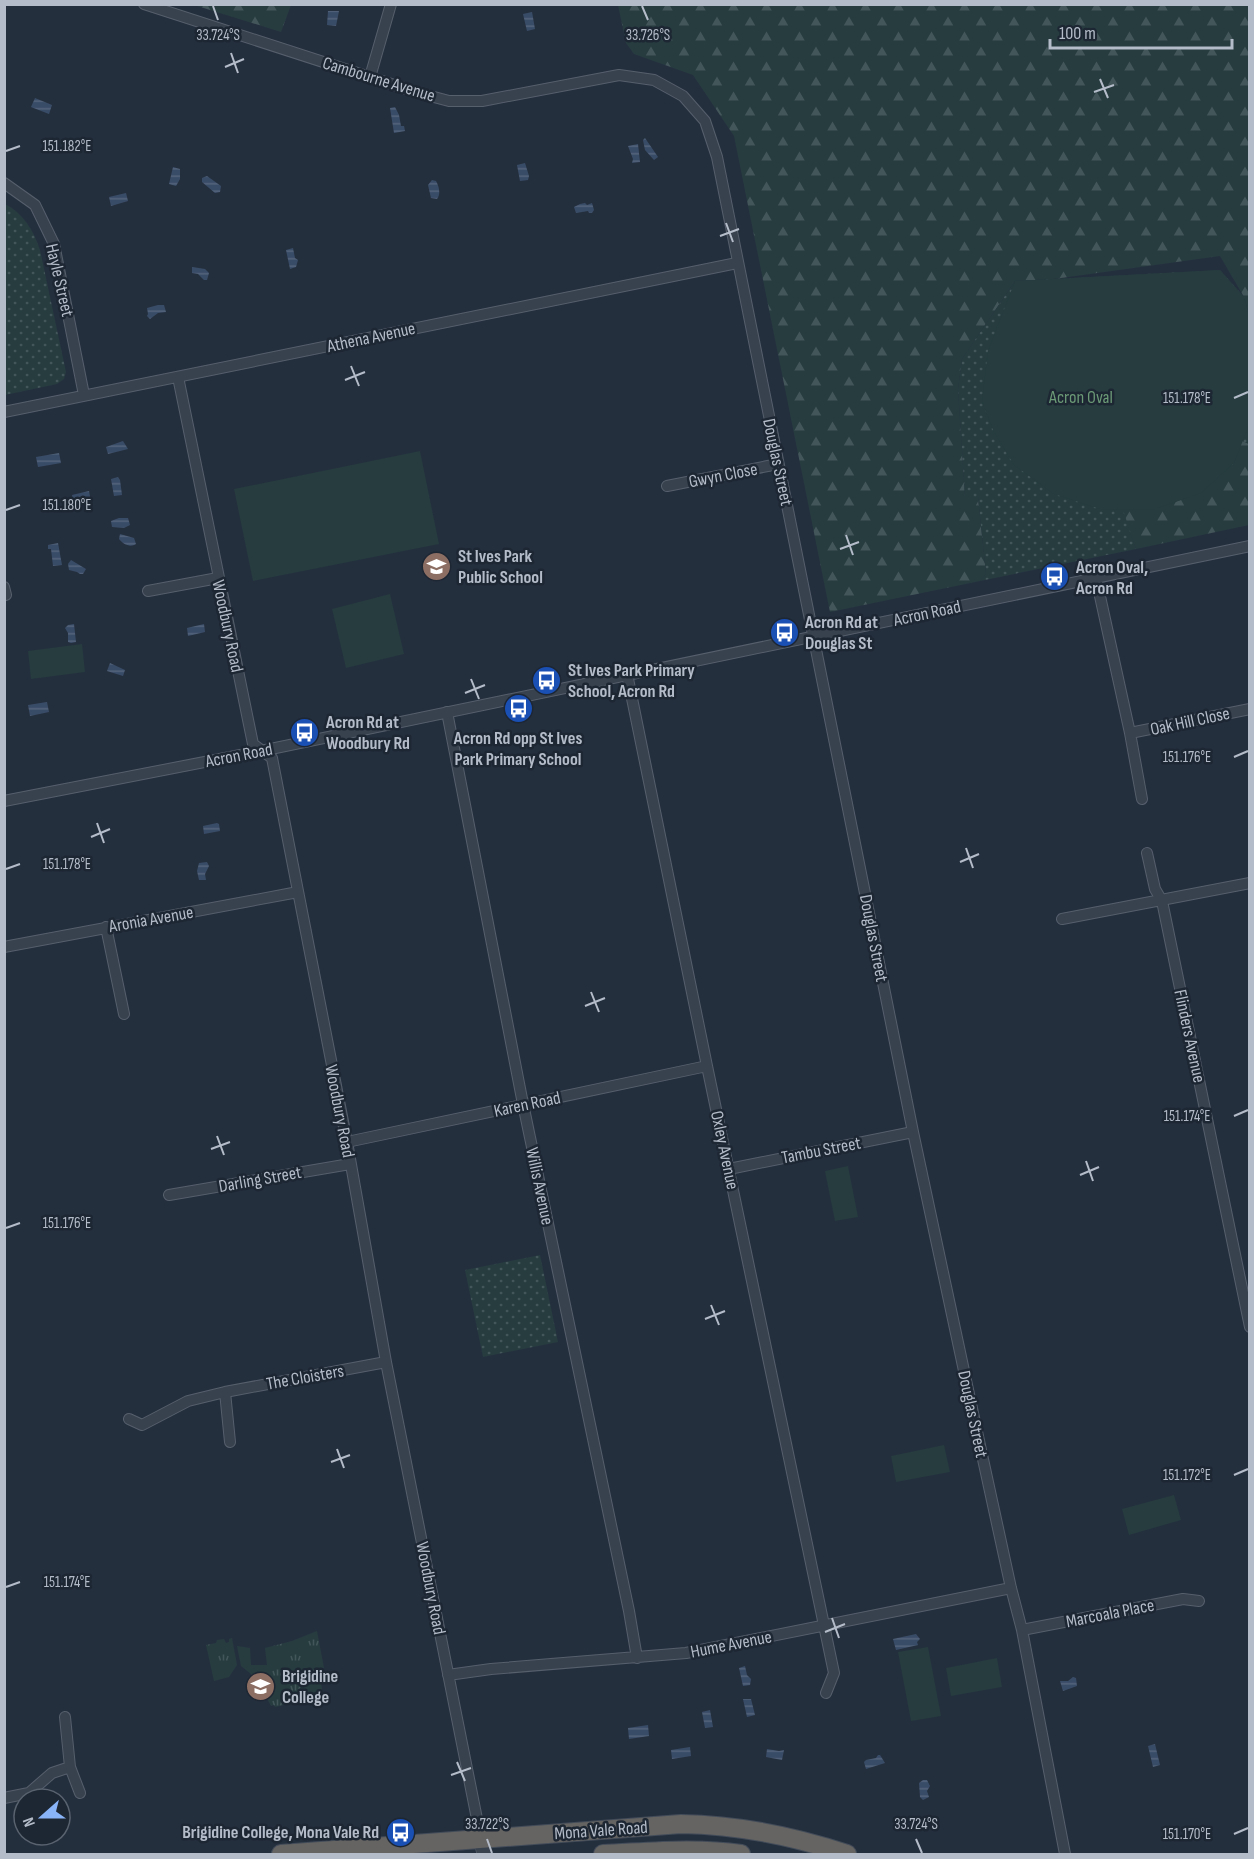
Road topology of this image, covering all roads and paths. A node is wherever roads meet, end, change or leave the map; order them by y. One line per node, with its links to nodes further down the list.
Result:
1 (144, 4): 4 (street, Cambourne Avenue)
2 (391, 4): 4 (street)
3 (619, 75): 4 (street, Cambourne Avenue); 6 (street, Douglas Street)
4 (370, 77)
5 (4, 183): 8 (street, Hayle Street)
6 (737, 263): 7 (street, Athena Avenue); 10 (street, Douglas Street)
7 (178, 377): 8 (street, Athena Avenue); 13 (street, Woodbury Road)
8 (84, 395): 9 (street, Athena Avenue)
9 (4, 412)
10 (778, 464): 11 (street, Gwyn Close); 16 (street, Douglas Street)
11 (667, 486)
12 (1250, 546): 14 (street, Acron Road)
13 (218, 578): 15 (street); 21 (street, Woodbury Road)
14 (1096, 578): 16 (street, Acron Road); 20 (street)
15 (148, 591)
16 (813, 635): 17 (street, Acron Road); 34 (street, Douglas Street)
17 (627, 674): 19 (street, Acron Road); 32 (street, Oxley Avenue)
18 (1250, 709): 20 (street, Oak Hill Close)
19 (447, 712): 21 (street, Acron Road); 33 (street, Willis Avenue)
20 (1130, 733): 22 (street)
21 (261, 751): 23 (street, Acron Road); 26 (street, Woodbury Road)
22 (1142, 799)
23 (4, 801)
24 (1147, 853): 27 (street, Flinders Avenue)
25 (1250, 883): 27 (street)
26 (298, 892): 29 (street, Aronia Avenue); 35 (street, Woodbury Road)
27 (1162, 901): 28 (street); 39 (street, Flinders Avenue)
28 (1062, 919)
29 (106, 927): 30 (street, Aronia Avenue); 31 (street)
30 (4, 947)
31 (124, 1014)
32 (707, 1066): 33 (street, Karen Road); 37 (street, Oxley Avenue)
33 (523, 1104): 35 (street, Karen Road); 49 (street, Willis Avenue)
34 (913, 1132): 37 (street, Tambu Street); 45 (street, Douglas Street)
35 (346, 1142): 36 (street, Woodbury Road)
36 (350, 1164): 38 (street, Darling Street); 41 (street, Woodbury Road)
37 (729, 1169): 47 (street, Oxley Avenue)
38 (169, 1195)
39 (1244, 1276): 40 (street, Flinders Avenue)
40 (1250, 1327)
41 (386, 1362): 42 (street, The Cloisters); 50 (street, Woodbury Road)
42 (225, 1392): 43 (street, The Cloisters); 44 (street)
43 (129, 1419)
44 (230, 1442)
45 (1011, 1588): 47 (street, Hume Avenue); 48 (street, Douglas Street)
46 (1199, 1601): 48 (street, Marcoala Place)
47 (824, 1626): 49 (street, Hume Avenue); 51 (street, Oxley Avenue)
48 (1022, 1630): 61 (street, Douglas Street)
49 (637, 1658): 50 (street, Hume Avenue)
50 (448, 1675): 56 (street, Woodbury Road)
51 (826, 1693)
52 (65, 1717): 53 (street)
53 (70, 1767): 54 (street); 55 (street)
54 (80, 1793)
55 (4, 1798)
56 (483, 1847): 57 (highway, Mona Vale Road); 60 (highway, Mona Vale Road)
57 (281, 1854)
58 (603, 1854): 59 (highway, Mona Vale Road)
59 (741, 1854)
60 (847, 1854)
61 (1065, 1854)

